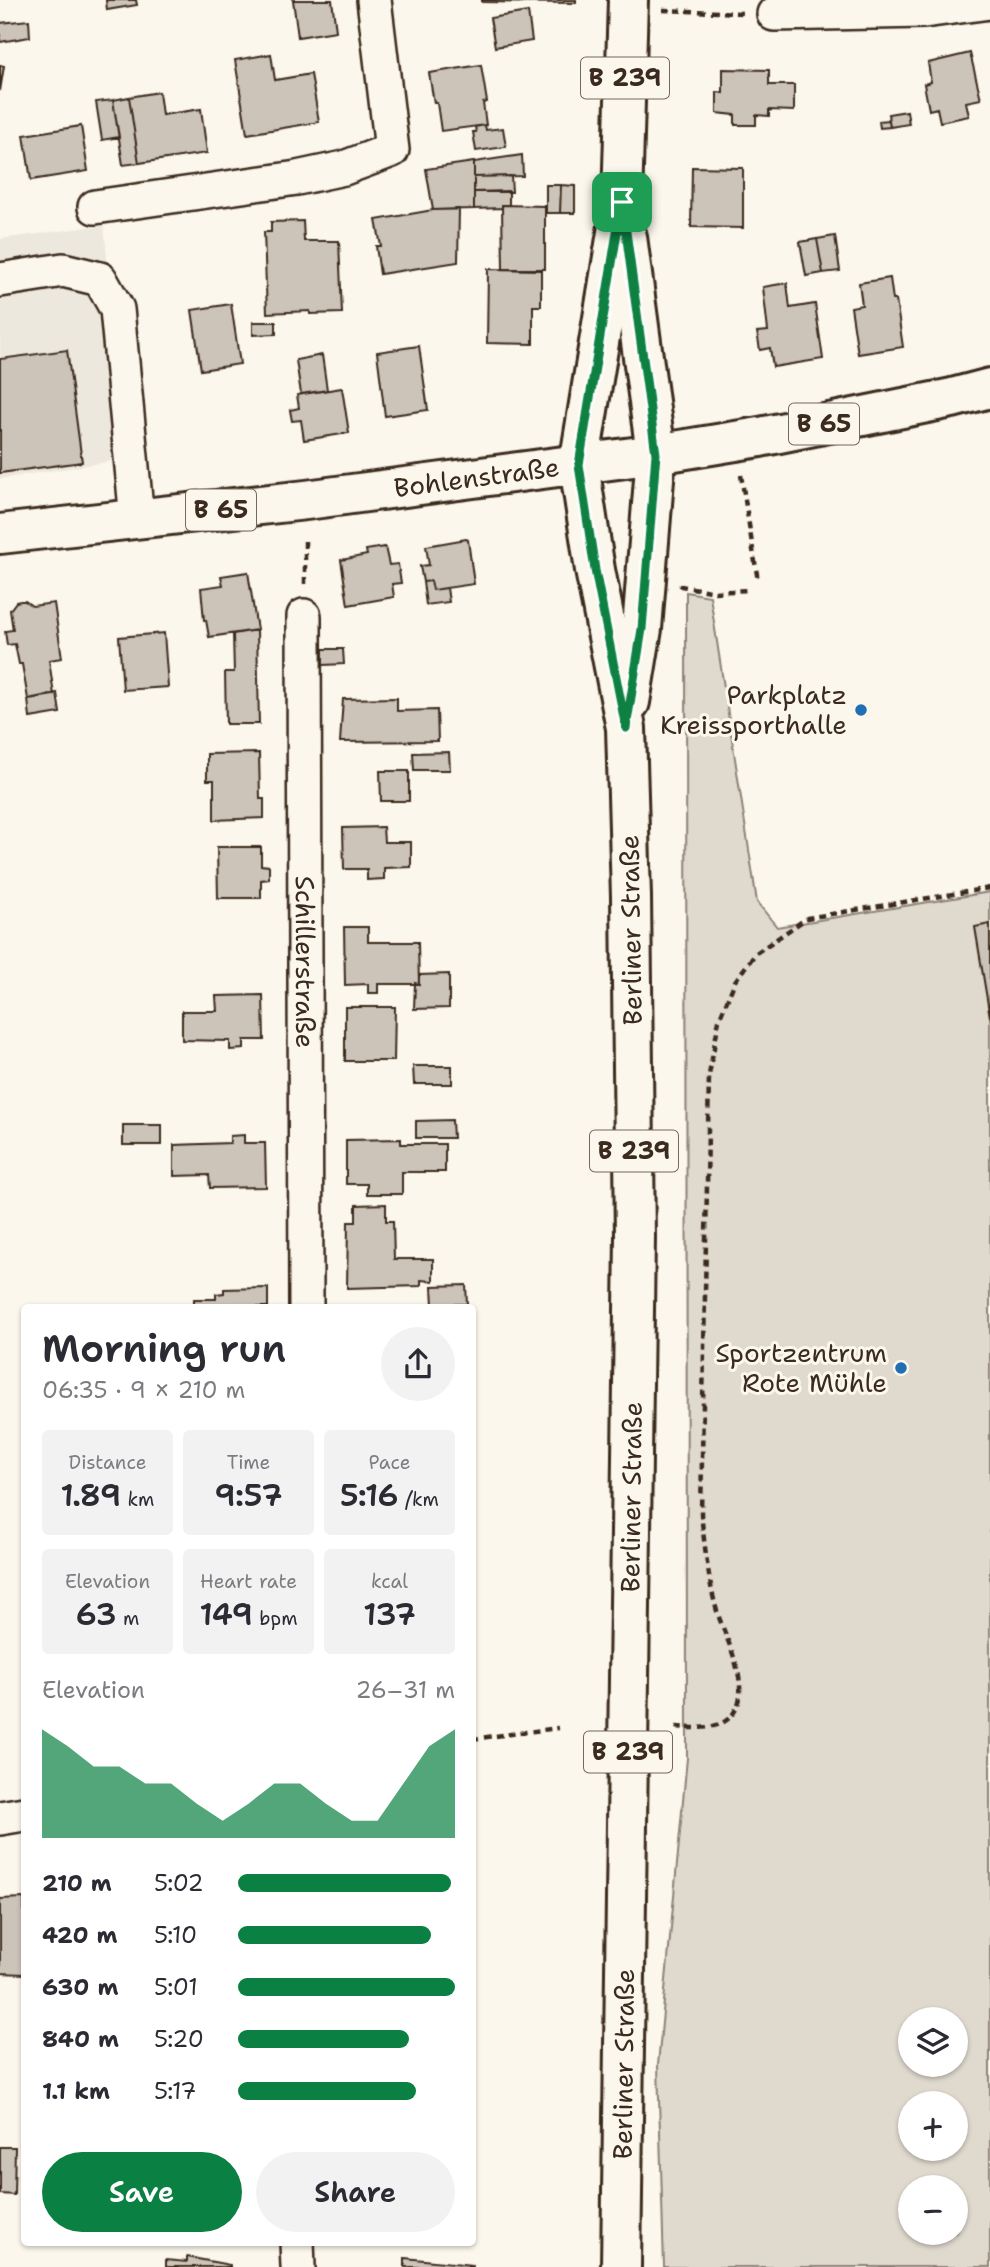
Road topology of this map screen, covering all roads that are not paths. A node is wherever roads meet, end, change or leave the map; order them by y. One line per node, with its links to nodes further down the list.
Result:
1 (374, 0): 6 (street)
2 (990, 2): 4 (street)
3 (627, 4): 5 (main road, Berliner Straße / B 239)
4 (774, 14)
5 (622, 202): 9 (main road, Berliner Straße / B 239); 10 (main road, Berliner Straße / B 239)
6 (95, 207)
7 (0, 280): 11 (street)
8 (990, 388): 9 (main road, Bohlenstraße / B 65)
9 (656, 454): 10 (main road, Bohlenstraße / B 65); 14 (main road, Berliner Straße / B 239)
10 (579, 465): 11 (main road, Bohlenstraße / B 65); 14 (main road, Berliner Straße / B 239)
11 (137, 520): 12 (main road, Bohlenstraße / B 65)
12 (0, 534)
13 (304, 616): 15 (street, Schillerstraße)
14 (626, 728): 20 (main road, Berliner Straße / B 239)
15 (306, 1304)
16 (21, 1814): 17 (street)
17 (0, 1818)
18 (298, 2246): 19 (street)
19 (298, 2267)
20 (621, 2267)

